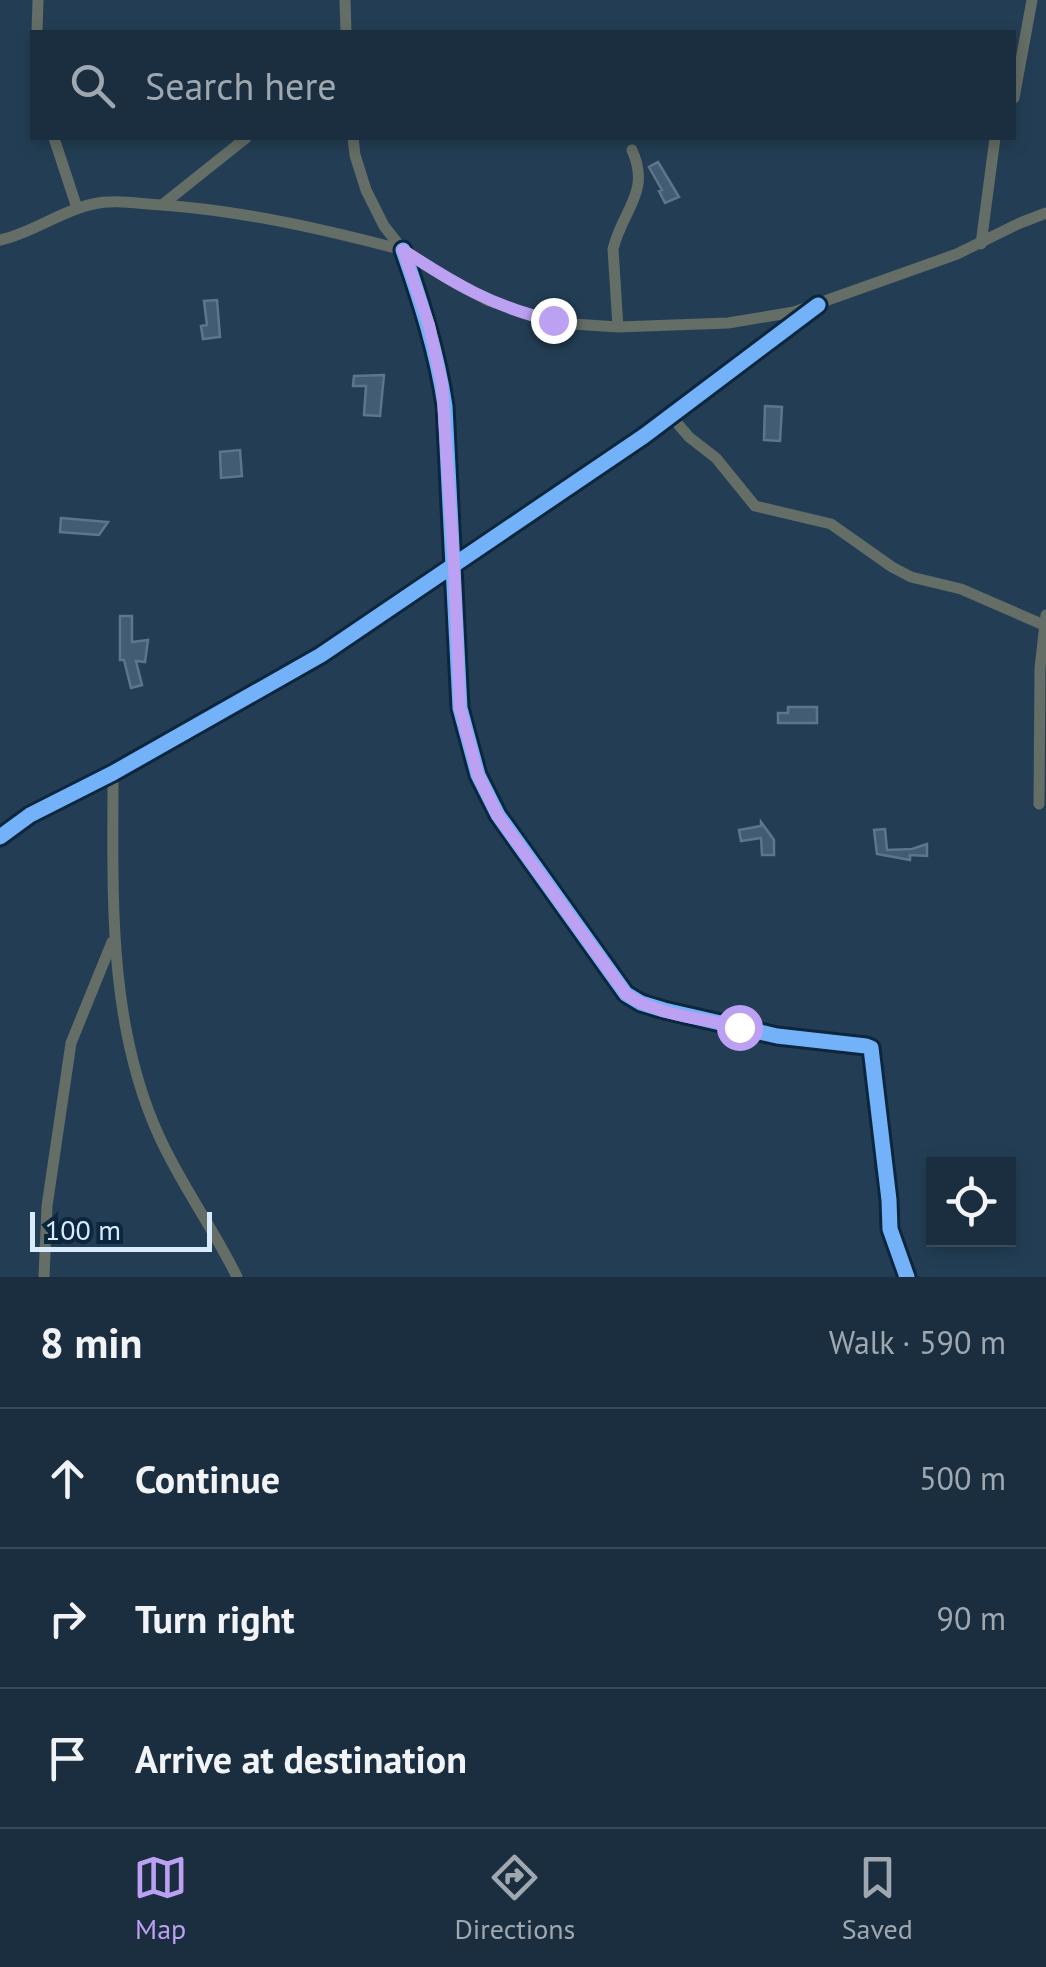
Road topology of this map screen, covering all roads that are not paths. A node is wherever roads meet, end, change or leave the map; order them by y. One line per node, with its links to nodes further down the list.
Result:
1 (38, 0): 4 (street)
2 (345, 0): 5 (street)
3 (1032, 0): 6 (street)
4 (37, 30)
5 (346, 30)
6 (1016, 87)
7 (55, 140): 13 (street)
8 (243, 140): 12 (street)
9 (353, 140): 17 (street)
10 (995, 140): 16 (street)
11 (632, 150): 19 (street)
12 (162, 205): 13 (street); 17 (street)
13 (77, 208): 15 (street)
14 (1046, 213): 16 (street)
15 (0, 240)
16 (981, 244): 18 (street)
17 (403, 250): 19 (street); 21 (street)
18 (818, 305): 19 (street); 20 (street)
19 (618, 326)
20 (671, 416): 21 (street); 22 (street)
21 (454, 566): 23 (street); 29 (street)
22 (1046, 622): 24 (street)
23 (113, 773): 25 (street); 26 (street)
24 (1039, 804)
25 (0, 836)
26 (114, 938): 27 (street); 28 (street)
27 (44, 1277)
28 (237, 1277)
29 (907, 1277)

